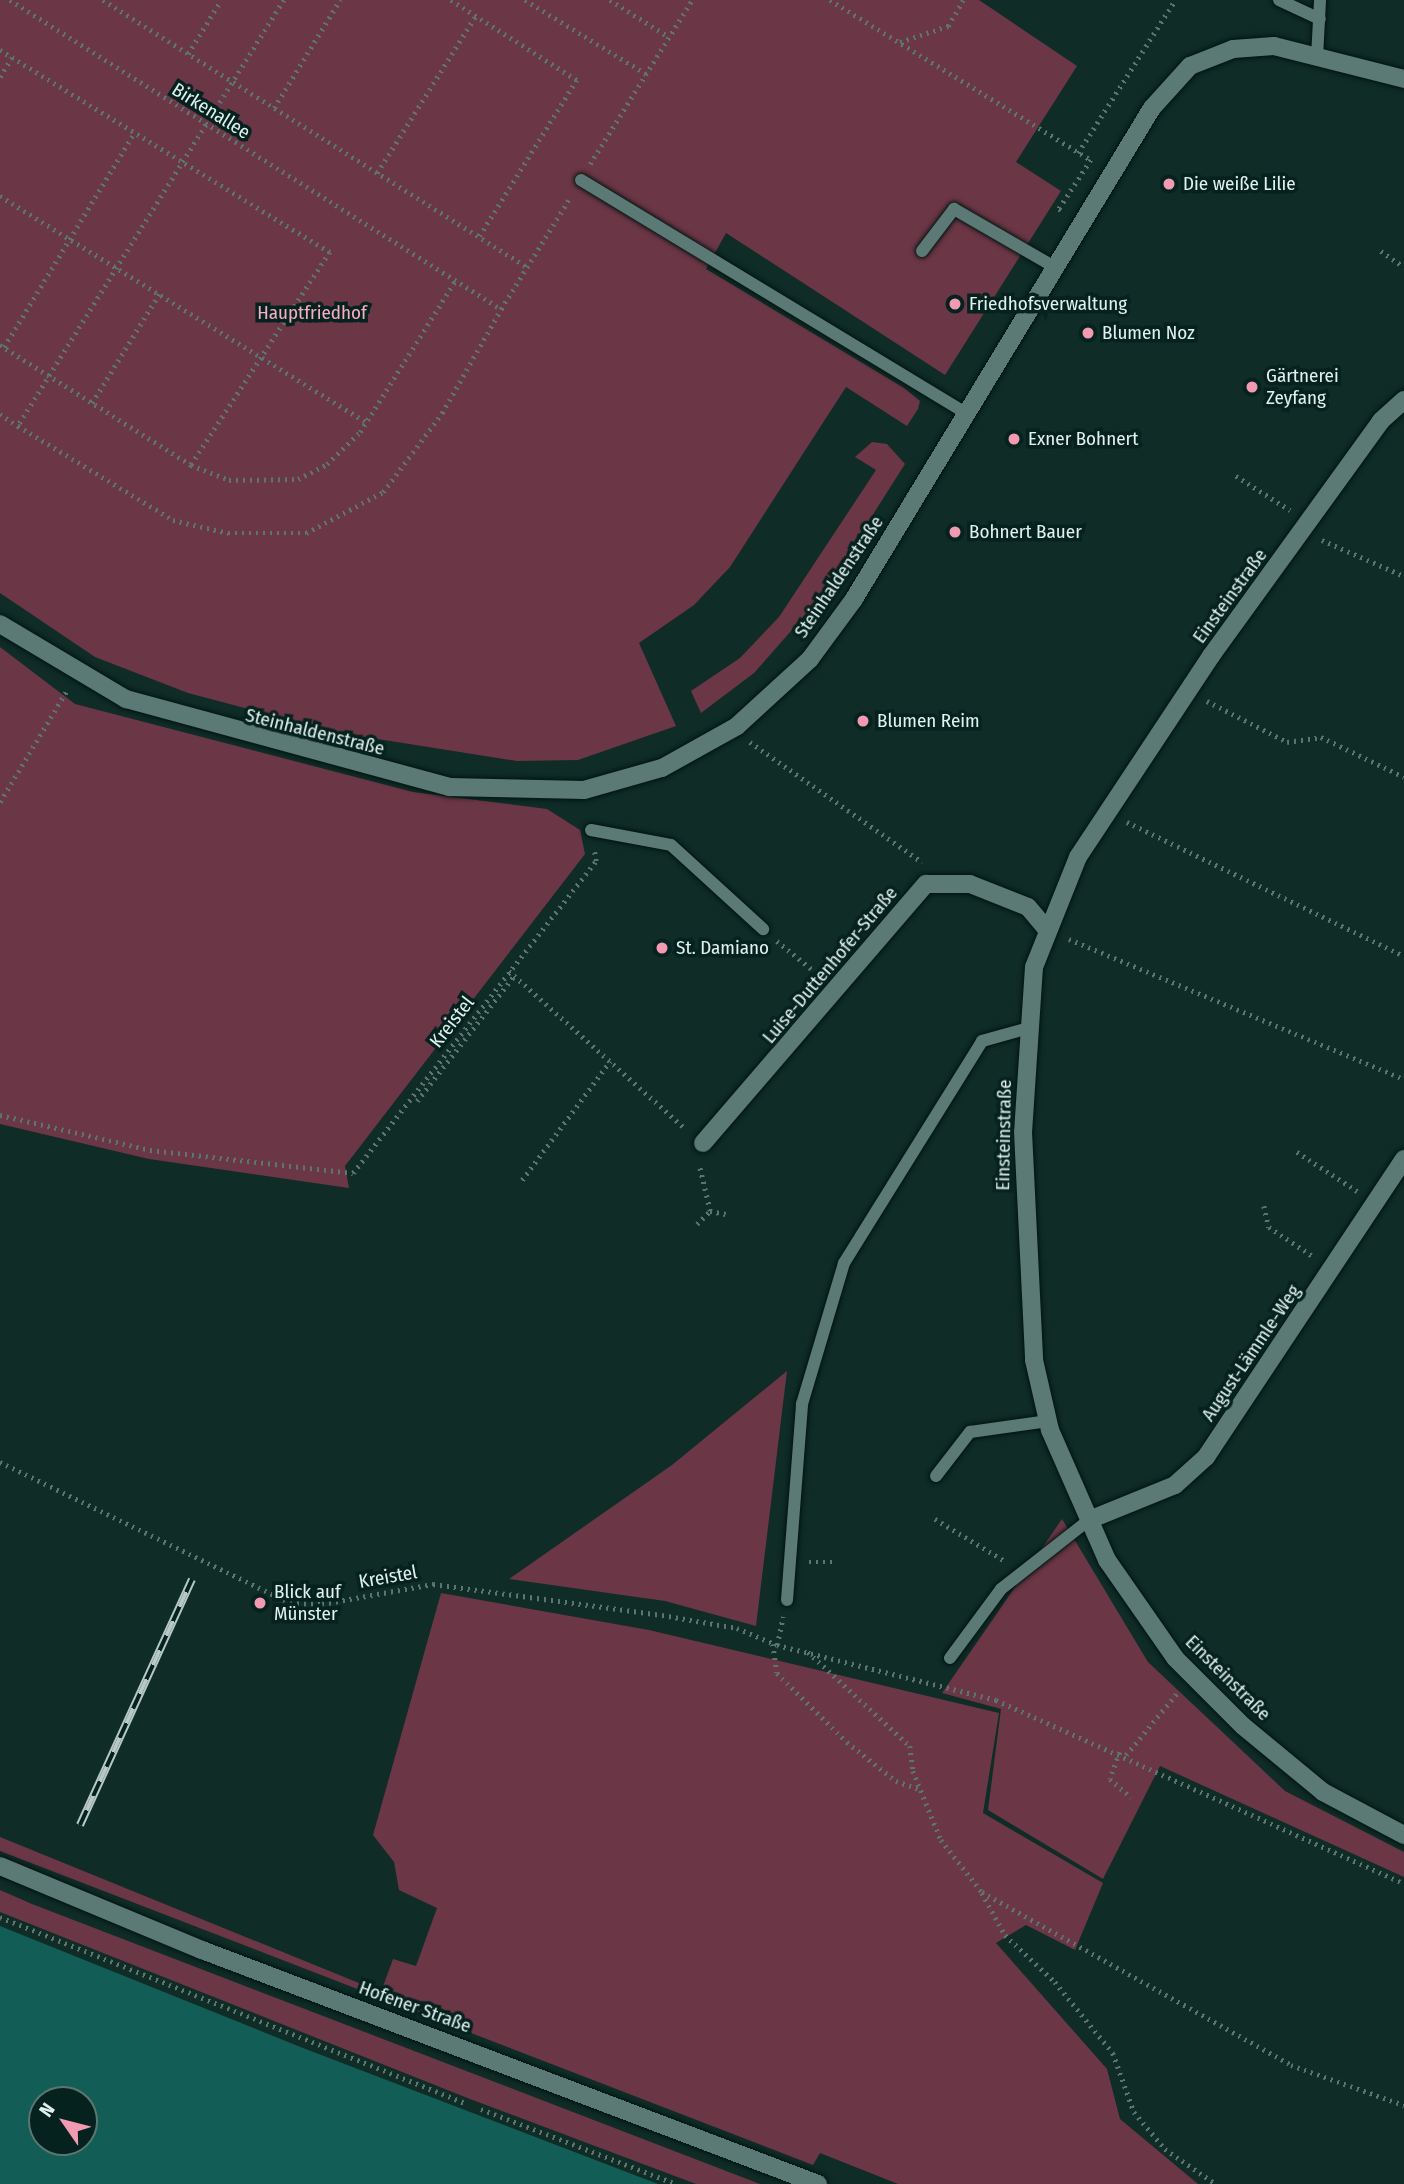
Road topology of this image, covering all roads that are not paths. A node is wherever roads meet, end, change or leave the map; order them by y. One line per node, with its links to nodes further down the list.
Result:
1 (1279, 0): 3 (lane)
2 (1320, 0): 3 (lane)
3 (1320, 19): 4 (lane)
4 (1317, 58): 5 (street, Steinhaldenstraße); 8 (street, Steinhaldenstraße)
5 (1404, 79)
6 (581, 180): 10 (lane)
7 (922, 251): 8 (lane)
8 (1056, 268): 10 (street, Steinhaldenstraße)
9 (1404, 400): 14 (street, Einsteinstraße)
10 (967, 414): 11 (street, Steinhaldenstraße)
11 (0, 624)
12 (591, 830): 13 (lane)
13 (763, 929)
14 (1047, 930): 15 (street, Einsteinstraße); 16 (street, Luise-Duttenhofer-Straße)
15 (1029, 1028): 18 (street, Einsteinstraße); 21 (lane)
16 (700, 1151)
17 (1404, 1159): 20 (street, August-Lämmle-Weg)
18 (1048, 1421): 19 (lane); 20 (street, Einsteinstraße)
19 (936, 1476)
20 (1089, 1520): 22 (lane); 23 (street, Einsteinstraße)
21 (787, 1600)
22 (950, 1658)
23 (1404, 1835)
24 (0, 1866): 25 (street, Hofener Straße)
25 (818, 2184)

